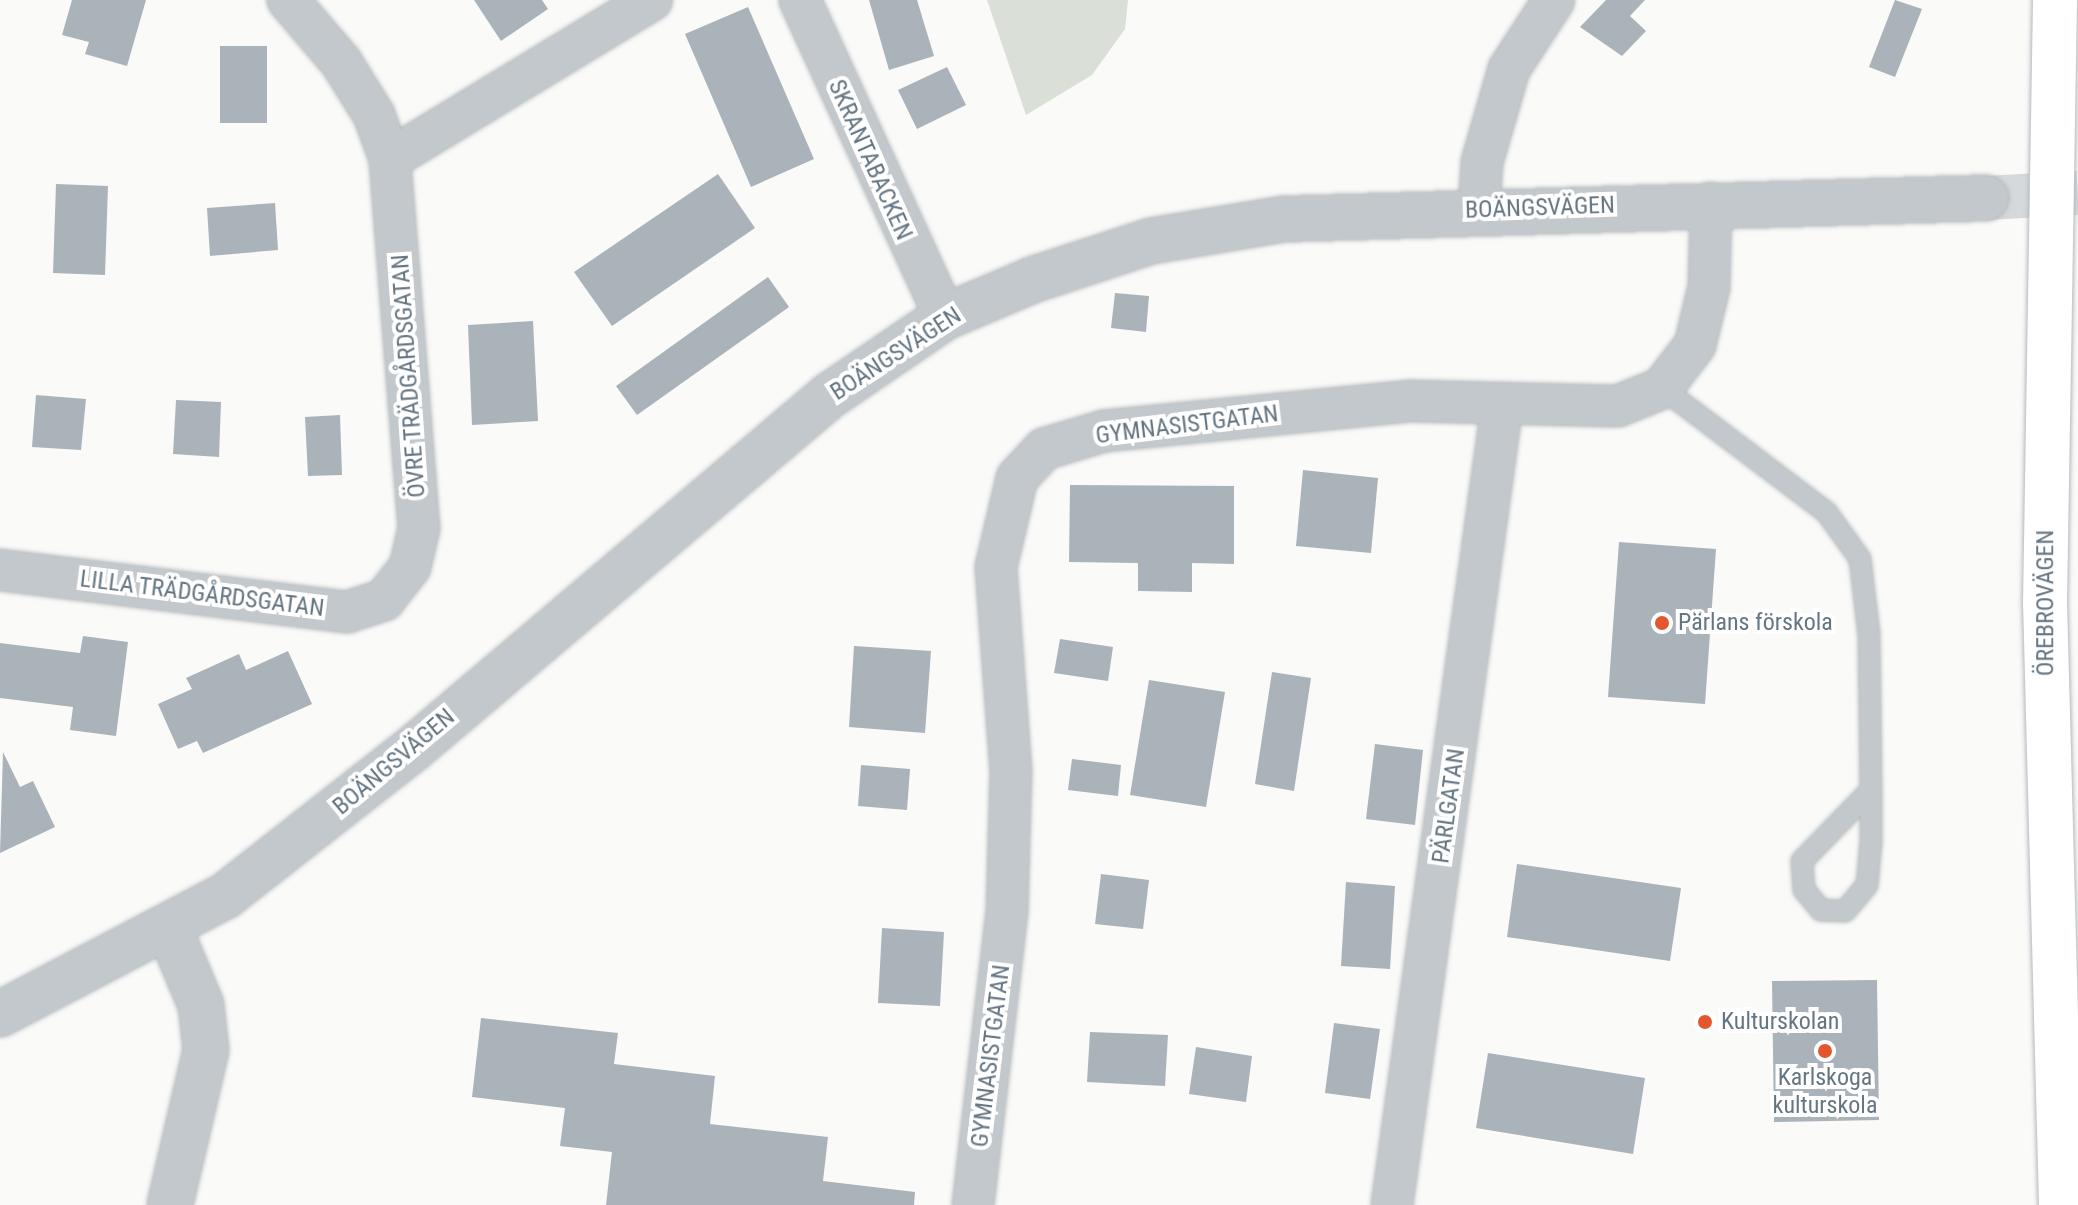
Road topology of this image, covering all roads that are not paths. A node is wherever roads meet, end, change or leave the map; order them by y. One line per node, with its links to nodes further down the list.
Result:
1 (288, 0): 6 (street, ÖVRE TRÄDGÅRDSGATAN)
2 (651, 0): 6 (street)
3 (800, 0): 10 (street, SKRANTABACKEN)
4 (1554, 0): 9 (street)
5 (2055, 0): 21 (highway, ÖREBROVÄGEN)
6 (390, 159): 14 (street, ÖVRE TRÄDGÅRDSGATAN)
7 (1986, 198): 8 (street, BOÄNGSVÄGEN)
8 (1711, 203): 9 (street, BOÄNGSVÄGEN); 11 (street)
9 (1479, 209): 10 (street, BOÄNGSVÄGEN)
10 (945, 317): 16 (street, BOÄNGSVÄGEN)
11 (1662, 388): 12 (street, GYMNASISTGATAN); 15 (lane)
12 (1502, 406): 19 (street, GYMNASISTGATAN); 20 (street, PÄRLGATAN)
13 (0, 570): 14 (street, LILLA TRÄDGÅRDSGATAN)
14 (395, 586)
15 (1871, 790): 15 (lane)
16 (170, 931): 17 (street, BOÄNGSVÄGEN); 18 (street)
17 (0, 1014)
18 (170, 1205)
19 (973, 1205)
20 (1392, 1205)
21 (2061, 1205)

